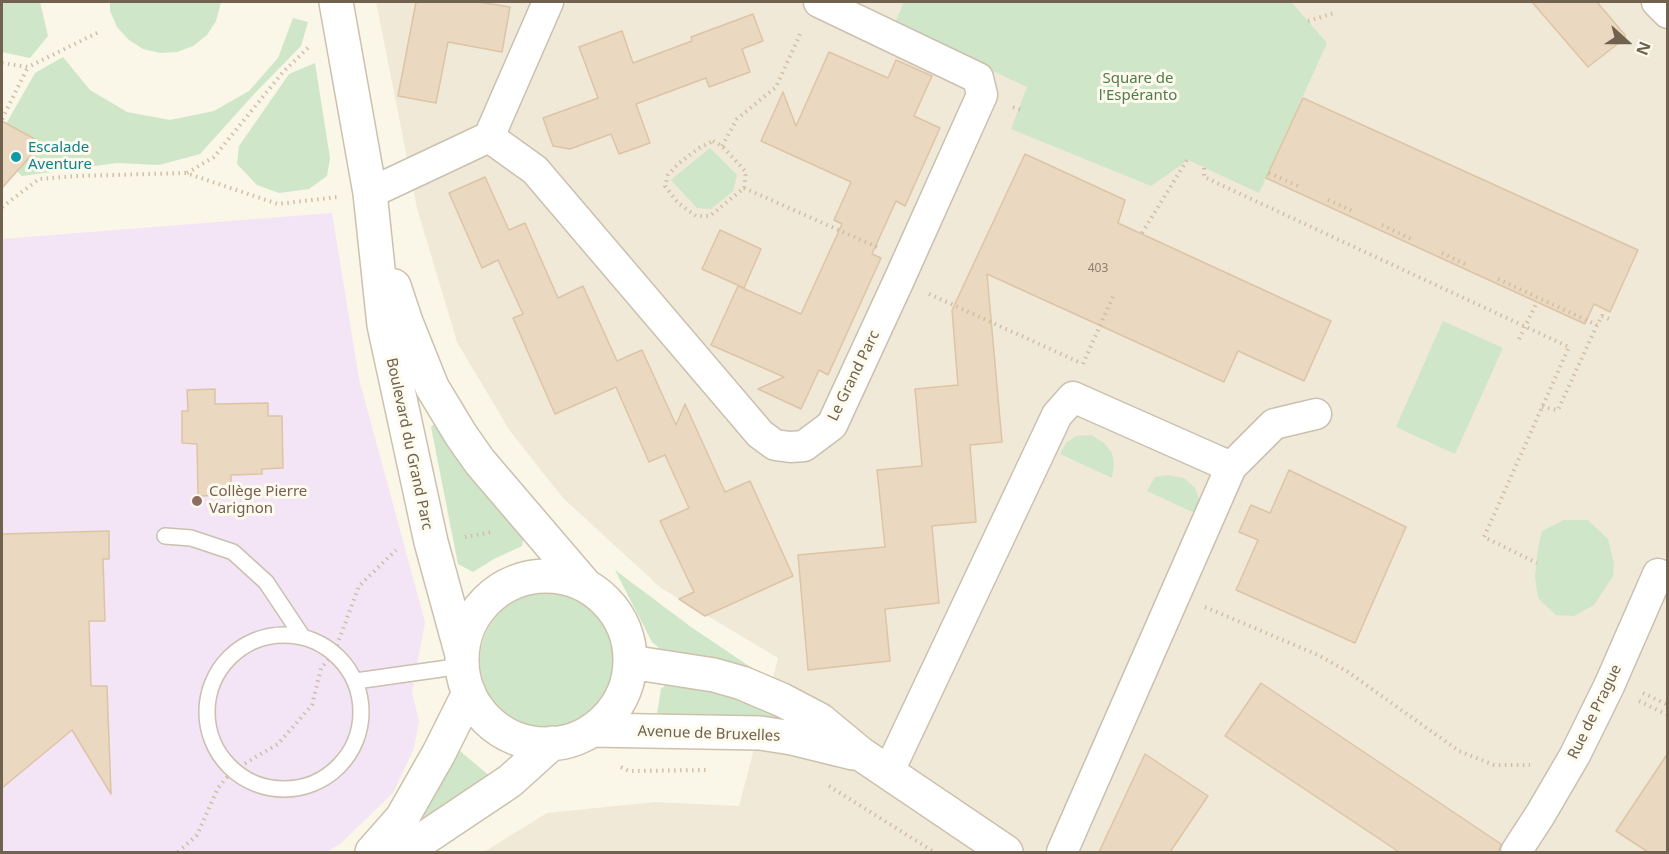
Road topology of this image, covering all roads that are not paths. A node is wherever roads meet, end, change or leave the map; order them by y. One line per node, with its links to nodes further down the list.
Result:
1 (336, 2): 7 (street, Boulevard du Grand Parc)
2 (548, 2): 6 (street)
3 (1658, 2): 5 (street)
4 (812, 12): 6 (street, Le Grand Parc)
5 (1668, 13)
6 (489, 137): 7 (street)
7 (370, 194): 8 (street, Boulevard du Grand Parc)
8 (375, 229): 13 (street, Boulevard du Grand Parc); 16 (street, Boulevard du Grand Parc)
9 (1316, 414): 10 (street)
10 (1231, 466): 21 (street); 25 (street)
11 (165, 536): 14 (lane)
12 (1668, 579): 26 (street, Rue de Prague)
13 (586, 586): 15 (street); 16 (street)
14 (302, 636): 17 (lane); 17 (lane)
15 (630, 662): 18 (street); 20 (street, Avenue de Bruxelles)
16 (464, 671): 17 (lane); 19 (street); 22 (street)
17 (356, 681)
18 (592, 730): 19 (street); 20 (street, Avenue de Bruxelles)
19 (552, 743): 23 (street)
20 (861, 754): 21 (street, Avenue de Bruxelles)
21 (888, 773): 24 (street, Avenue de Bruxelles)
22 (372, 852)
23 (404, 852)
24 (1006, 852)
25 (1062, 852)
26 (1516, 852)

